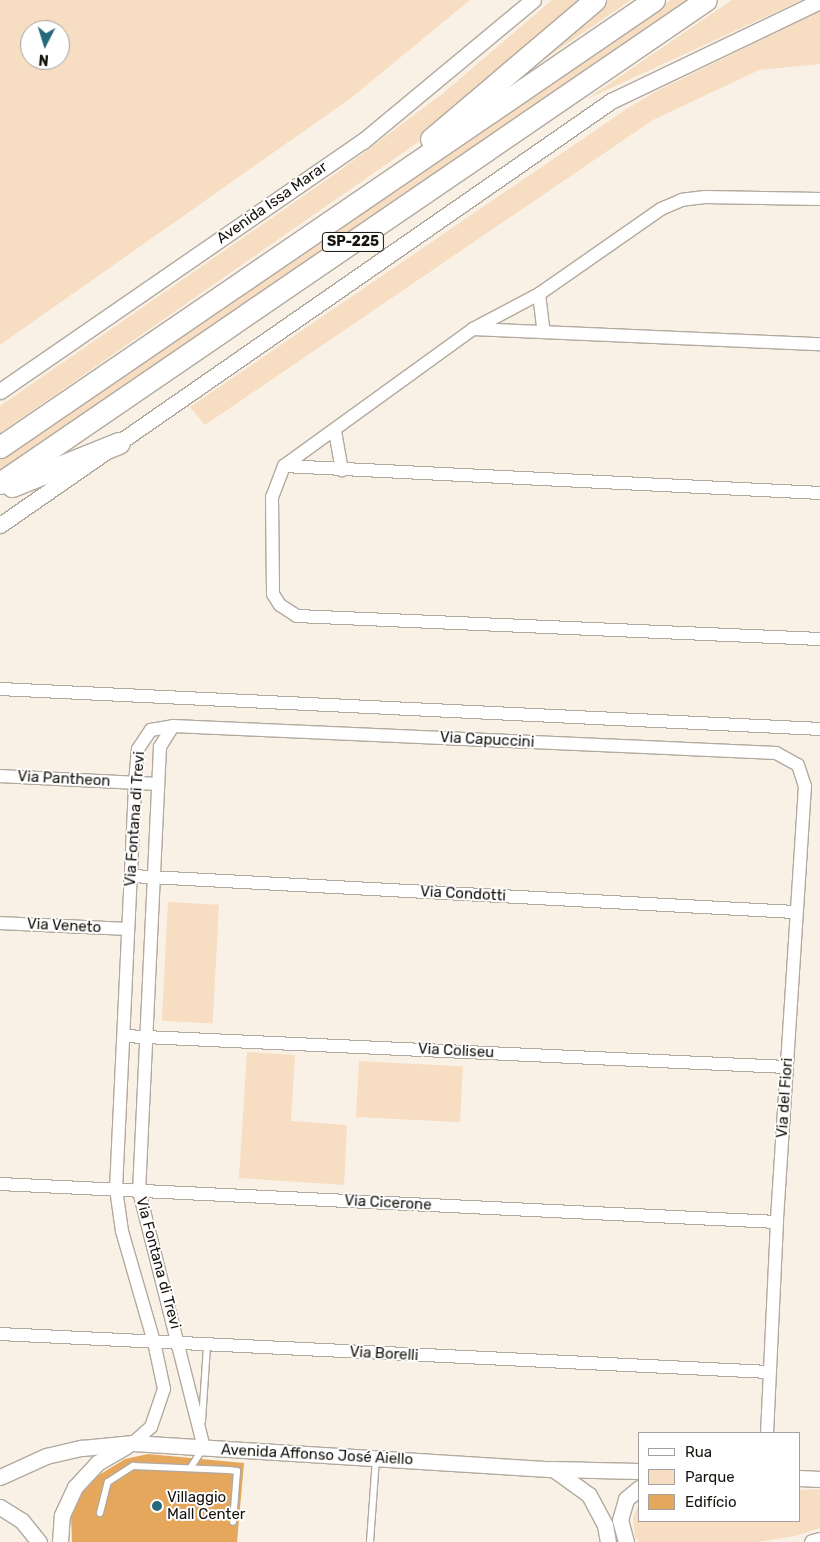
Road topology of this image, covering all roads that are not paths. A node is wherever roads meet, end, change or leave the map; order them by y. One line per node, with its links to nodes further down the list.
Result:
1 (533, 0): 12 (street, Avenida Issa Marar)
2 (595, 0): 6 (highway)
3 (654, 0): 6 (highway, SP-225)
4 (706, 0): 18 (highway, SP-225)
5 (820, 1): 14 (street)
6 (378, 188): 15 (highway, SP-225)
7 (820, 199): 8 (street)
8 (539, 294): 9 (street); 10 (street)
9 (473, 329): 10 (street); 13 (street)
10 (544, 332): 11 (street)
11 (820, 344)
12 (0, 391)
13 (335, 431): 16 (street); 17 (street)
14 (119, 444): 19 (highway); 21 (street)
15 (0, 447)
16 (284, 466): 17 (street); 22 (street)
17 (342, 470): 20 (street)
18 (0, 483)
19 (0, 490)
20 (820, 493)
21 (0, 525)
22 (820, 640)
23 (0, 688): 25 (street)
24 (173, 726): 26 (street, Via Capuccini); 28 (street, Via Fontana di Trevi); 29 (street, Via Fontana di Trevi)
25 (820, 729)
26 (798, 765): 32 (street, Via del Fiori)
27 (0, 776): 28 (street, Via Pantheon)
28 (135, 783): 29 (street, Via Pantheon); 30 (street, Via Fontana di Trevi)
29 (158, 784): 31 (street, Via Fontana di Trevi)
30 (132, 876): 31 (street, Via Condotti); 34 (street, Via Fontana di Trevi)
31 (153, 878): 32 (street, Via Condotti); 36 (street, Via Fontana di Trevi)
32 (795, 912): 37 (street, Via del Fiori)
33 (0, 923): 34 (street, Via Veneto)
34 (128, 929): 35 (street, Via Fontana di Trevi)
35 (124, 1036): 36 (street, Via Coliseu); 39 (street, Via Fontana di Trevi)
36 (147, 1037): 37 (street, Via Coliseu); 40 (street, Via Fontana di Trevi)
37 (787, 1067): 41 (street, Via del Fiori)
38 (0, 1184): 39 (street, Via Cicerone)
39 (116, 1189): 40 (street, Via Cicerone); 43 (street, Via Fontana di Trevi)
40 (139, 1191): 41 (street, Via Cicerone); 44 (street, Via Fontana di Trevi)
41 (776, 1222): 46 (street, Via del Fiori)
42 (0, 1334): 43 (street, Via Borelli)
43 (154, 1342): 44 (street, Via Borelli); 48 (street, Via Fontana di Trevi)
44 (179, 1344): 45 (street, Via Borelli); 49 (street, Via Fontana di Trevi)
45 (206, 1346): 46 (street, Via Borelli); 49 (lane)
46 (769, 1372): 47 (street, Via del Fiori)
47 (767, 1432)
48 (133, 1443): 49 (street, Avenida Affonso José Aiello); 54 (street, Avenida Affonso José Aiello); 63 (street)
49 (206, 1448): 50 (street, Avenida Affonso José Aiello); 51 (lane)
50 (376, 1458): 52 (street, Avenida Affonso José Aiello); 64 (lane)
51 (190, 1467): 59 (lane); 60 (lane)
52 (552, 1469): 53 (street, Avenida Affonso José Aiello); 65 (street)
53 (638, 1470)
54 (0, 1477)
55 (800, 1478): 56 (street)
56 (820, 1479)
57 (638, 1489): 66 (street)
58 (0, 1507): 62 (street)
59 (100, 1513)
60 (233, 1522)
61 (820, 1540): 67 (street)
62 (39, 1542)
63 (60, 1542)
64 (370, 1542)
65 (608, 1542)
66 (626, 1542)
67 (812, 1542)

